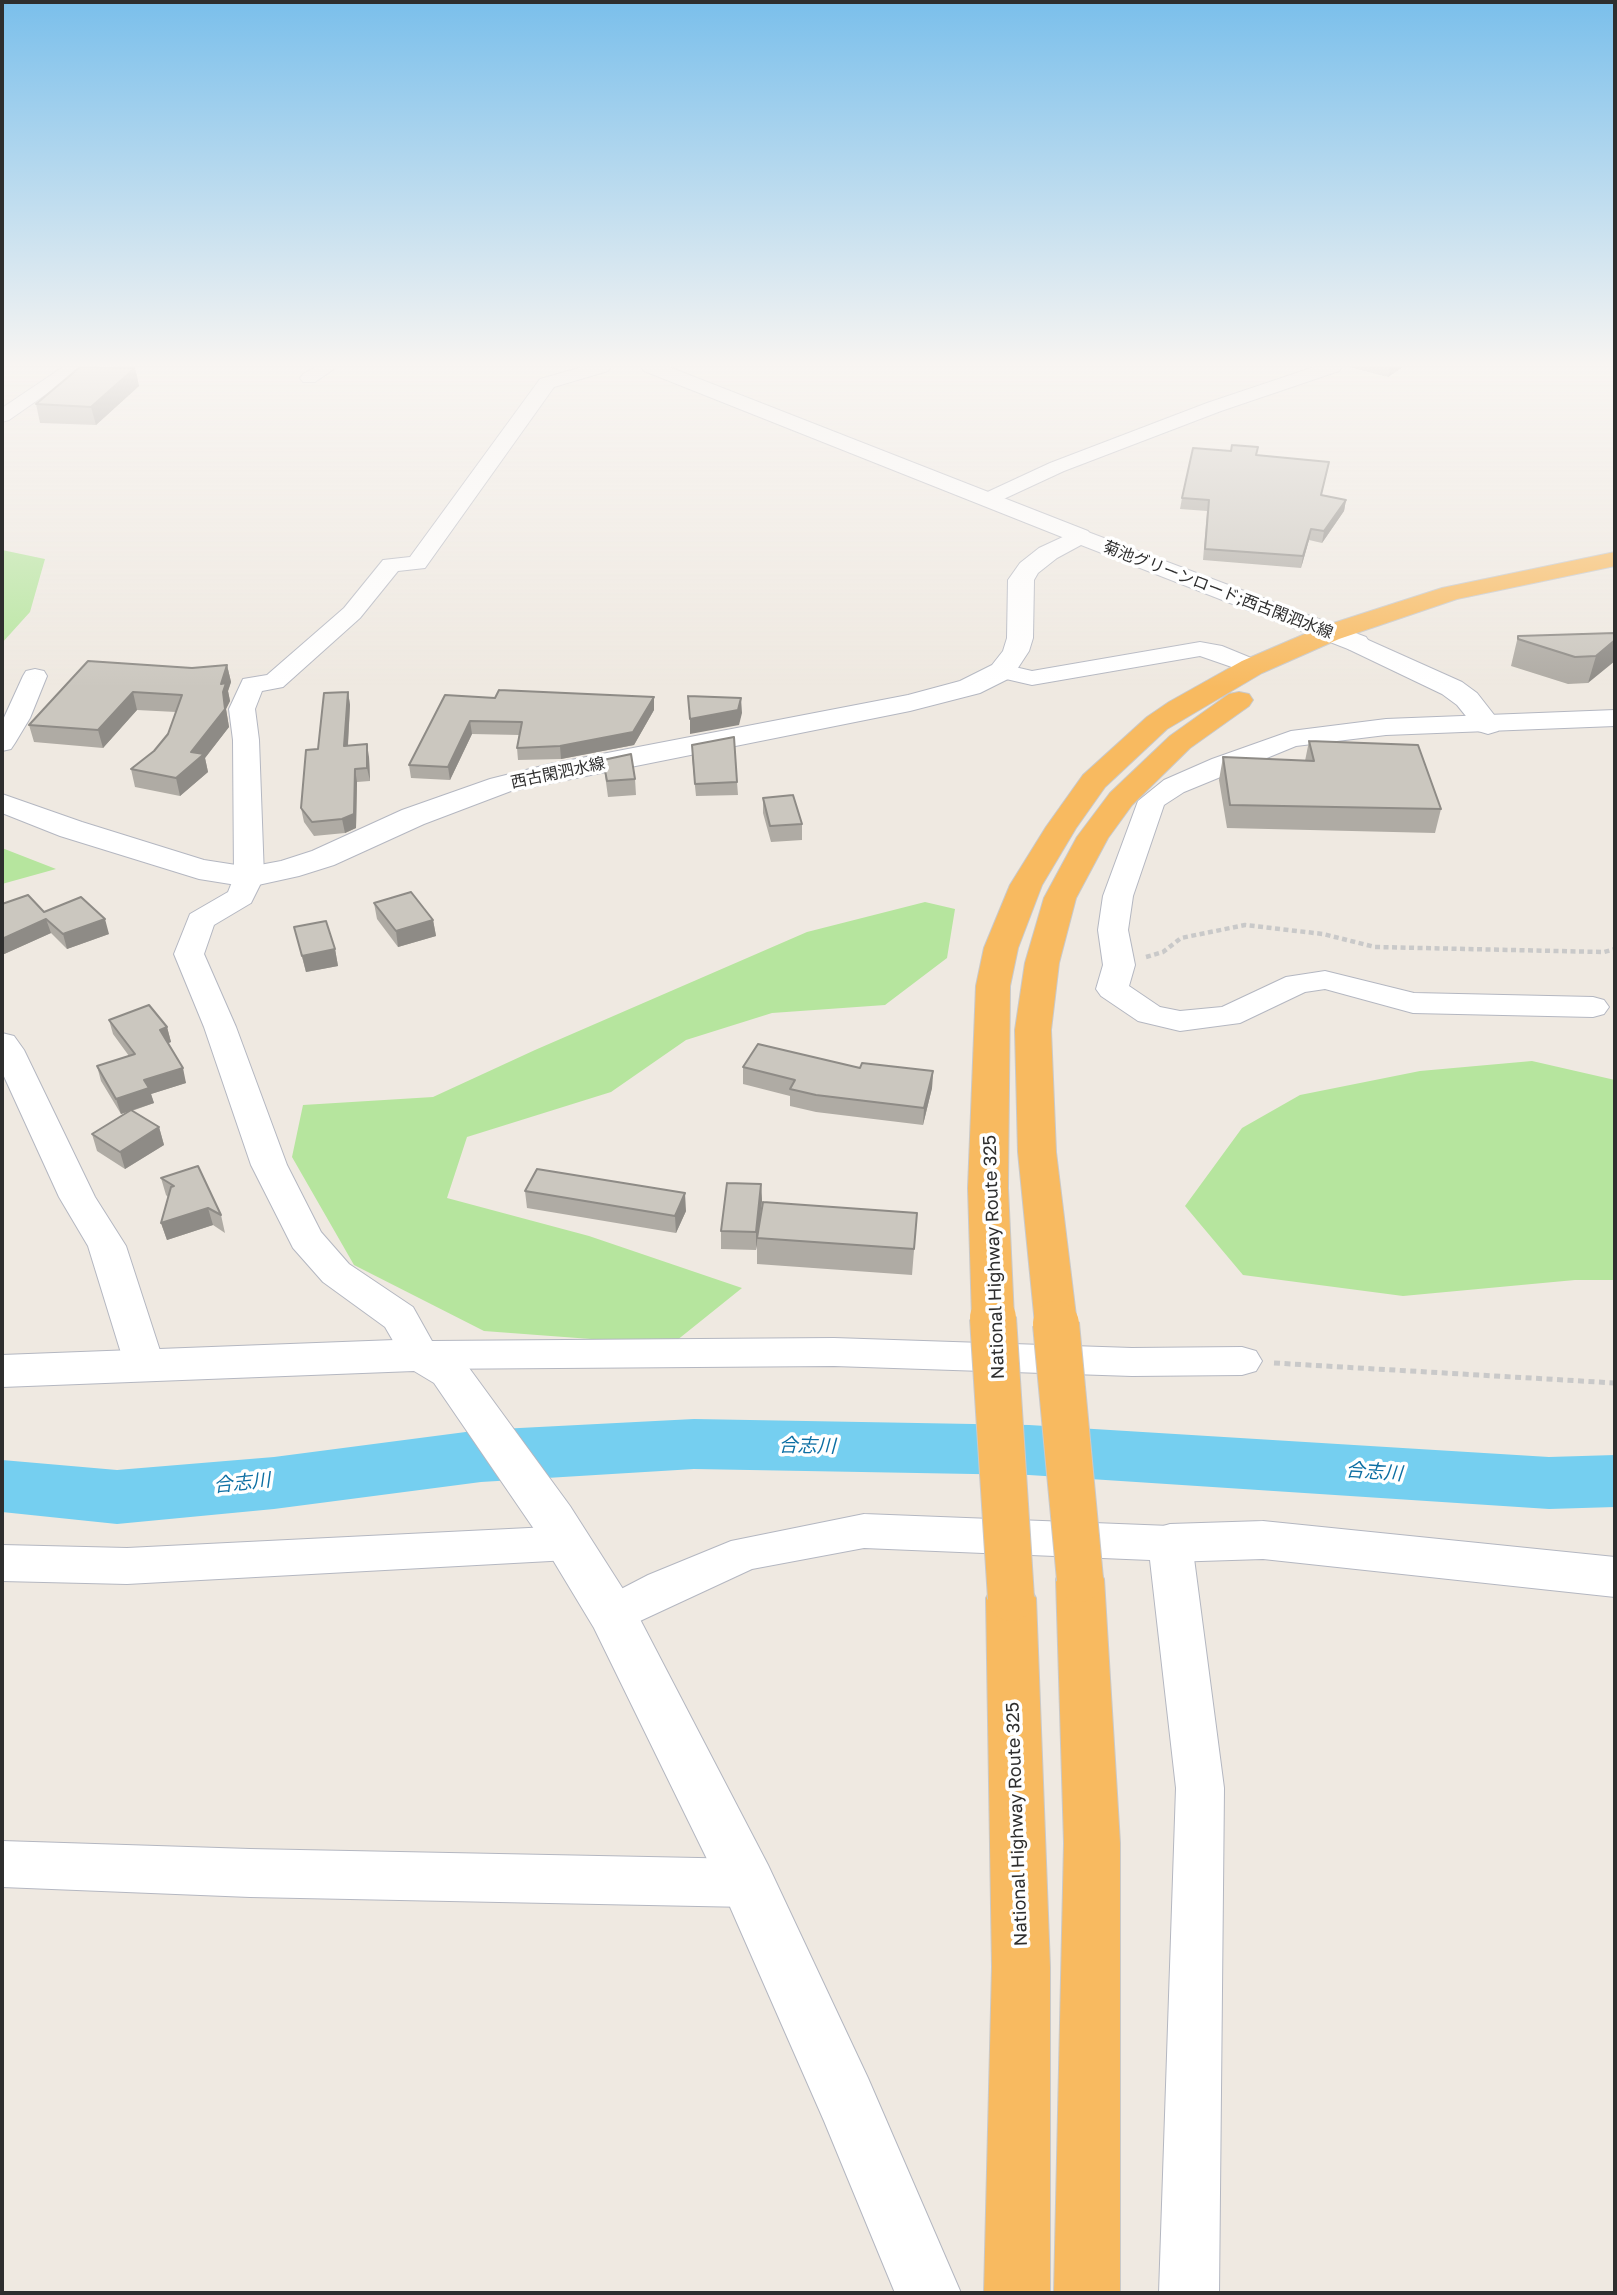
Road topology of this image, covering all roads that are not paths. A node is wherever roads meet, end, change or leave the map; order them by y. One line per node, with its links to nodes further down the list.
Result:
1 (481, 474): 16 (street)
2 (924, 474): 4 (street, 菊池グリーンロード;西古閑泗水線)
3 (1042, 474): 4 (street)
4 (988, 499): 5 (street, 菊池グリーンロード;西古閑泗水線)
5 (1080, 536): 8 (street, 菊池グリーンロード;西古閑泗水線); 10 (street)
6 (1615, 559): 8 (highway, National Highway Route 325)
7 (1615, 579): 8 (highway, National Highway Route 325)
8 (1343, 638): 9 (highway, National Highway Route 325); 13 (street, 菊池グリーンロード;西古閑泗水線); 32 (highway, National Highway Route 325, bridge)
9 (1252, 667): 10 (street); 31 (highway, National Highway Route 325, bridge)
10 (1002, 671): 16 (street, 西古閑泗水線)
11 (35, 676): 14 (street)
12 (1615, 718): 13 (street)
13 (1488, 725): 17 (street)
14 (2, 743)
15 (2, 803): 16 (street, 西古閑泗水線)
16 (248, 877): 20 (street)
17 (1593, 1007)
18 (2, 1043): 21 (street)
19 (1242, 1361): 20 (street)
20 (435, 1364): 21 (street); 23 (street)
21 (145, 1366): 22 (street)
22 (2, 1371)
23 (561, 1531): 25 (street); 27 (street)
24 (1170, 1543): 26 (street); 27 (street); 33 (street)
25 (2, 1563)
26 (1615, 1577)
27 (612, 1615): 29 (street)
28 (2, 1864): 29 (street)
29 (748, 1883): 30 (street)
30 (928, 2293)
31 (1017, 2293)
32 (1087, 2293)
33 (1189, 2293)

